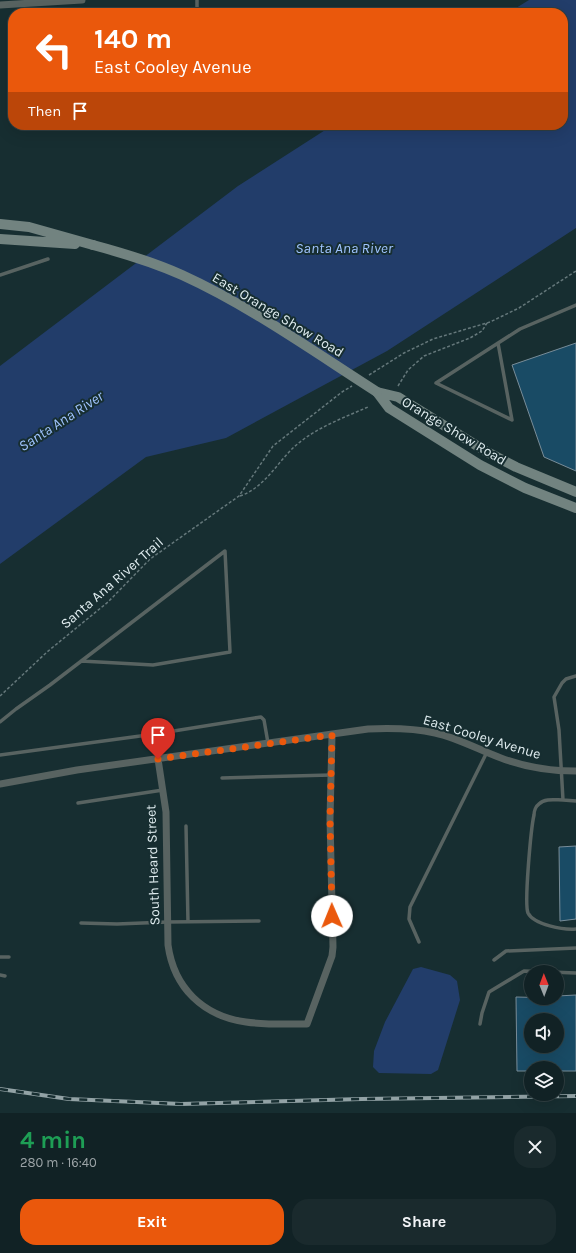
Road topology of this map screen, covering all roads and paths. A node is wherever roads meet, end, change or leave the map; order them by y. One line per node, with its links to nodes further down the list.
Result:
1 (82, 0): 2 (street)
2 (0, 5)
3 (0, 224): 5 (main road, East Orange Show Road)
4 (0, 239): 5 (main road, East Orange Show Road)
5 (93, 245): 15 (main road, East Orange Show Road, bridge)
6 (48, 259): 8 (lane)
7 (576, 271): 10 (path)
8 (0, 275)
9 (576, 305): 11 (lane)
10 (487, 323): 12 (path); 14 (path)
11 (498, 343): 11 (lane)
12 (367, 376)
13 (355, 384): 20 (path, Santa Ana River Trail)
14 (398, 386)
15 (377, 392): 17 (main road, Orange Show Road); 18 (main road, Orange Show Road)
16 (368, 407): 20 (path)
17 (502, 460): 18 (main road); 19 (main road, Orange Show Road)
18 (496, 474): 21 (main road, Orange Show Road)
19 (576, 492)
20 (239, 496): 24 (path, Santa Ana River Trail)
21 (576, 508)
22 (81, 661): 22 (lane); 25 (lane)
23 (576, 676): 32 (lane)
24 (0, 696)
25 (0, 722)
26 (155, 734): 28 (lane); 30 (lane); 31 (lane)
27 (332, 735): 28 (street, East Cooley Avenue); 29 (street, East Cooley Avenue); 34 (street)
28 (268, 744): 31 (street, East Cooley Avenue)
29 (487, 752): 32 (street, East Cooley Avenue); 47 (lane)
30 (0, 755)
31 (158, 759): 36 (street, East Cooley Avenue); 37 (street, South Heard Street)
32 (561, 770): 33 (street, East Cooley Avenue); 38 (lane)
33 (576, 771)
34 (331, 775): 35 (lane); 43 (street, South Heard Street)
35 (222, 778)
36 (0, 784)
37 (163, 790): 40 (lane); 43 (street, South Heard Street)
38 (563, 800): 39 (lane); 46 (lane)
39 (576, 800)
40 (78, 803)
41 (186, 826): 44 (lane)
42 (259, 921): 44 (lane)
43 (168, 922): 44 (lane); 45 (lane)
44 (188, 922)
45 (81, 924)
46 (576, 930)
47 (419, 942)
48 (576, 948): 51 (lane)
49 (0, 957): 50 (lane)
50 (9, 957)
51 (494, 960)
52 (576, 973): 55 (lane)
53 (0, 975): 54 (lane)
54 (5, 976)
55 (480, 1024)

